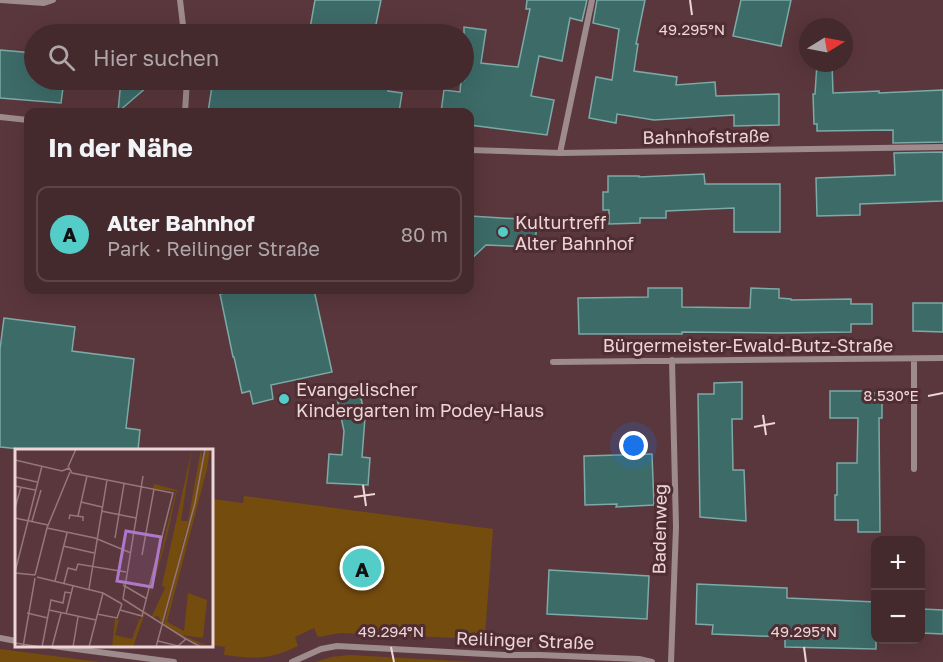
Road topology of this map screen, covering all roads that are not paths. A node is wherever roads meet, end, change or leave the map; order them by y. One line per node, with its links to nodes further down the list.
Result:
1 (0, 0): 2 (street)
2 (52, 0)
3 (172, 0): 4 (street)
4 (180, 0): 6 (street)
5 (592, 0): 13 (street)
6 (183, 24)
7 (186, 90): 8 (street)
8 (185, 108)
9 (0, 117): 10 (street)
10 (24, 120)
11 (943, 147): 13 (street, Bahnhofstraße)
12 (474, 150): 13 (street, Bahnhofstraße)
13 (560, 153)
14 (943, 358): 15 (street, Bürgermeister-Ewald-Butz-Straße)
15 (914, 359): 16 (street, Bürgermeister-Ewald-Butz-Straße); 18 (street)
16 (672, 360): 17 (street, Bürgermeister-Ewald-Butz-Straße); 25 (street, Badenweg)
17 (553, 362)
18 (914, 469)
19 (0, 638): 20 (street)
20 (15, 641)
21 (66, 647): 22 (street)
22 (174, 662)
23 (292, 662): 24 (street, Reilinger Straße)
24 (652, 662)
25 (671, 662)

